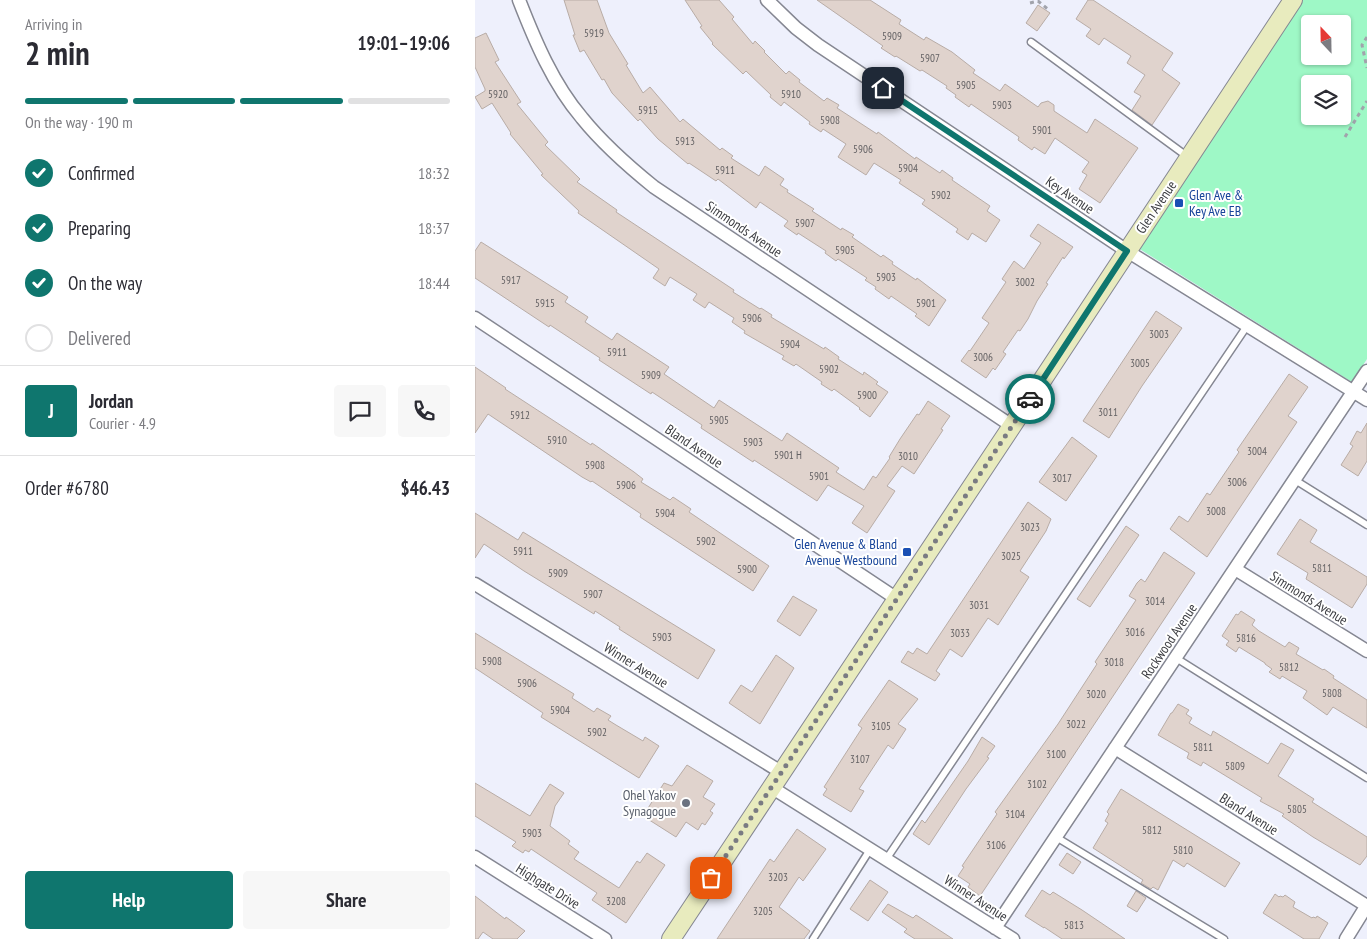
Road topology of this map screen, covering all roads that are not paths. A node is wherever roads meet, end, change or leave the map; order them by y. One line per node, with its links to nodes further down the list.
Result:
1 (519, 0): 12 (street, Simmonds Avenue)
2 (767, 0): 6 (street, Key Avenue)
3 (1293, 0): 5 (street, Glen Avenue)
4 (1031, 42): 5 (lane)
5 (1189, 158): 6 (street, Glen Avenue)
6 (1127, 251): 8 (street, Key Avenue); 12 (street, Glen Avenue)
7 (475, 318): 17 (street, Bland Avenue)
8 (1247, 326): 10 (street, Key Avenue); 27 (lane)
9 (1367, 371): 10 (street, Rockwood Avenue)
10 (1353, 392): 11 (street, Key Avenue); 13 (street, Rockwood Avenue)
11 (1367, 400)
12 (1012, 426): 17 (street, Glen Avenue)
13 (1295, 480): 14 (lane); 15 (street, Rockwood Avenue)
14 (1367, 525)
15 (1235, 569): 18 (street, Simmonds Avenue); 19 (street, Rockwood Avenue)
16 (475, 584): 21 (street, Winner Avenue)
17 (897, 599): 21 (street, Glen Avenue)
18 (1367, 651)
19 (1175, 658): 20 (street, Rockwood Avenue); 22 (lane)
20 (1115, 748): 24 (street, Rockwood Avenue); 28 (street, Bland Avenue)
21 (781, 772): 23 (street, Glen Avenue)
22 (1367, 778)
23 (771, 787): 25 (street, Winner Avenue); 31 (street, Glen Avenue)
24 (1056, 837): 29 (street, Rockwood Avenue); 34 (lane)
25 (871, 848): 27 (street, Winner Avenue); 32 (lane)
26 (475, 858): 30 (street, Highgate Drive)
27 (887, 858): 29 (street, Winner Avenue)
28 (1367, 906): 35 (street)
29 (995, 928): 33 (street, Winner Avenue)
30 (605, 939)
31 (671, 939)
32 (813, 939)
33 (1013, 939)
34 (1224, 939)
35 (1347, 939)

